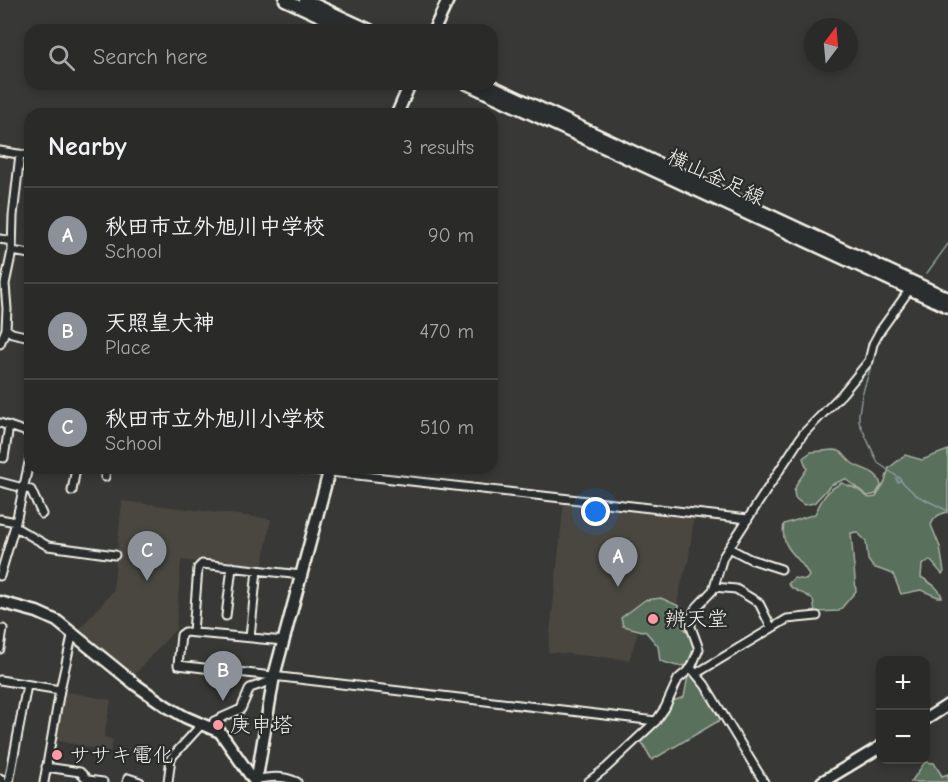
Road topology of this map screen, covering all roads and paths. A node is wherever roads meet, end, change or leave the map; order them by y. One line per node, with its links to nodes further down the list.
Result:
1 (285, 0): 4 (street)
2 (305, 0): 5 (street)
3 (448, 0): 6 (street)
4 (337, 24)
5 (357, 24)
6 (437, 24)
7 (498, 89): 20 (street, 横山金足線)
8 (407, 90): 10 (street)
9 (480, 90): 18 (street, 横山金足線)
10 (400, 108)
11 (0, 151): 12 (street)
12 (20, 154): 13 (street); 15 (street)
13 (24, 155)
14 (0, 239): 15 (street)
15 (12, 241): 16 (street)
16 (12, 251): 17 (street); 19 (street)
17 (24, 253)
18 (910, 289): 21 (street, 横山金足線); 40 (street)
19 (2, 293): 22 (street)
20 (948, 298)
21 (948, 307)
22 (6, 329): 23 (street); 24 (street)
23 (24, 336)
24 (0, 344)
25 (0, 423): 26 (street)
26 (9, 426): 27 (street); 28 (street)
27 (24, 431)
28 (0, 457)
29 (27, 474): 36 (street)
30 (75, 474): 37 (street)
31 (105, 474): 34 (street)
32 (329, 474): 47 (street)
33 (364, 474): 40 (street)
34 (105, 477)
35 (0, 482): 36 (street)
36 (25, 487): 38 (street); 41 (street)
37 (72, 491)
38 (42, 514)
39 (0, 519): 41 (street)
40 (748, 519): 42 (street)
41 (16, 525): 43 (street); 48 (street)
42 (729, 548): 45 (street); 49 (street)
43 (115, 555)
44 (232, 567): 46 (street); 51 (street); 56 (street)
45 (781, 569)
46 (257, 570): 47 (street); 57 (street)
47 (302, 575): 58 (street)
48 (0, 576)
49 (714, 587): 53 (street); 60 (street)
50 (0, 602): 55 (street)
51 (226, 616)
52 (816, 616): 53 (street)
53 (771, 627): 60 (street)
54 (3, 629): 59 (street)
55 (73, 632): 64 (street); 68 (street)
56 (193, 632): 57 (street); 61 (street)
57 (250, 637): 58 (street)
58 (284, 641): 61 (street)
59 (0, 649)
60 (694, 671): 67 (street); 80 (street)
61 (274, 678): 67 (street); 68 (street); 71 (street)
62 (0, 680): 63 (street)
63 (27, 684): 64 (street); 72 (street)
64 (60, 690): 70 (street)
65 (948, 705): 66 (street)
66 (930, 716)
67 (656, 721): 79 (street)
68 (207, 726): 71 (street); 77 (street)
69 (876, 749): 81 (street)
70 (46, 767): 73 (street); 74 (street)
71 (255, 781): 78 (street)
72 (9, 782)
73 (44, 782)
74 (103, 782)
75 (127, 782): 76 (street)
76 (140, 782)
77 (168, 782)
78 (297, 782)
79 (588, 782)
80 (764, 782)
81 (822, 782)

